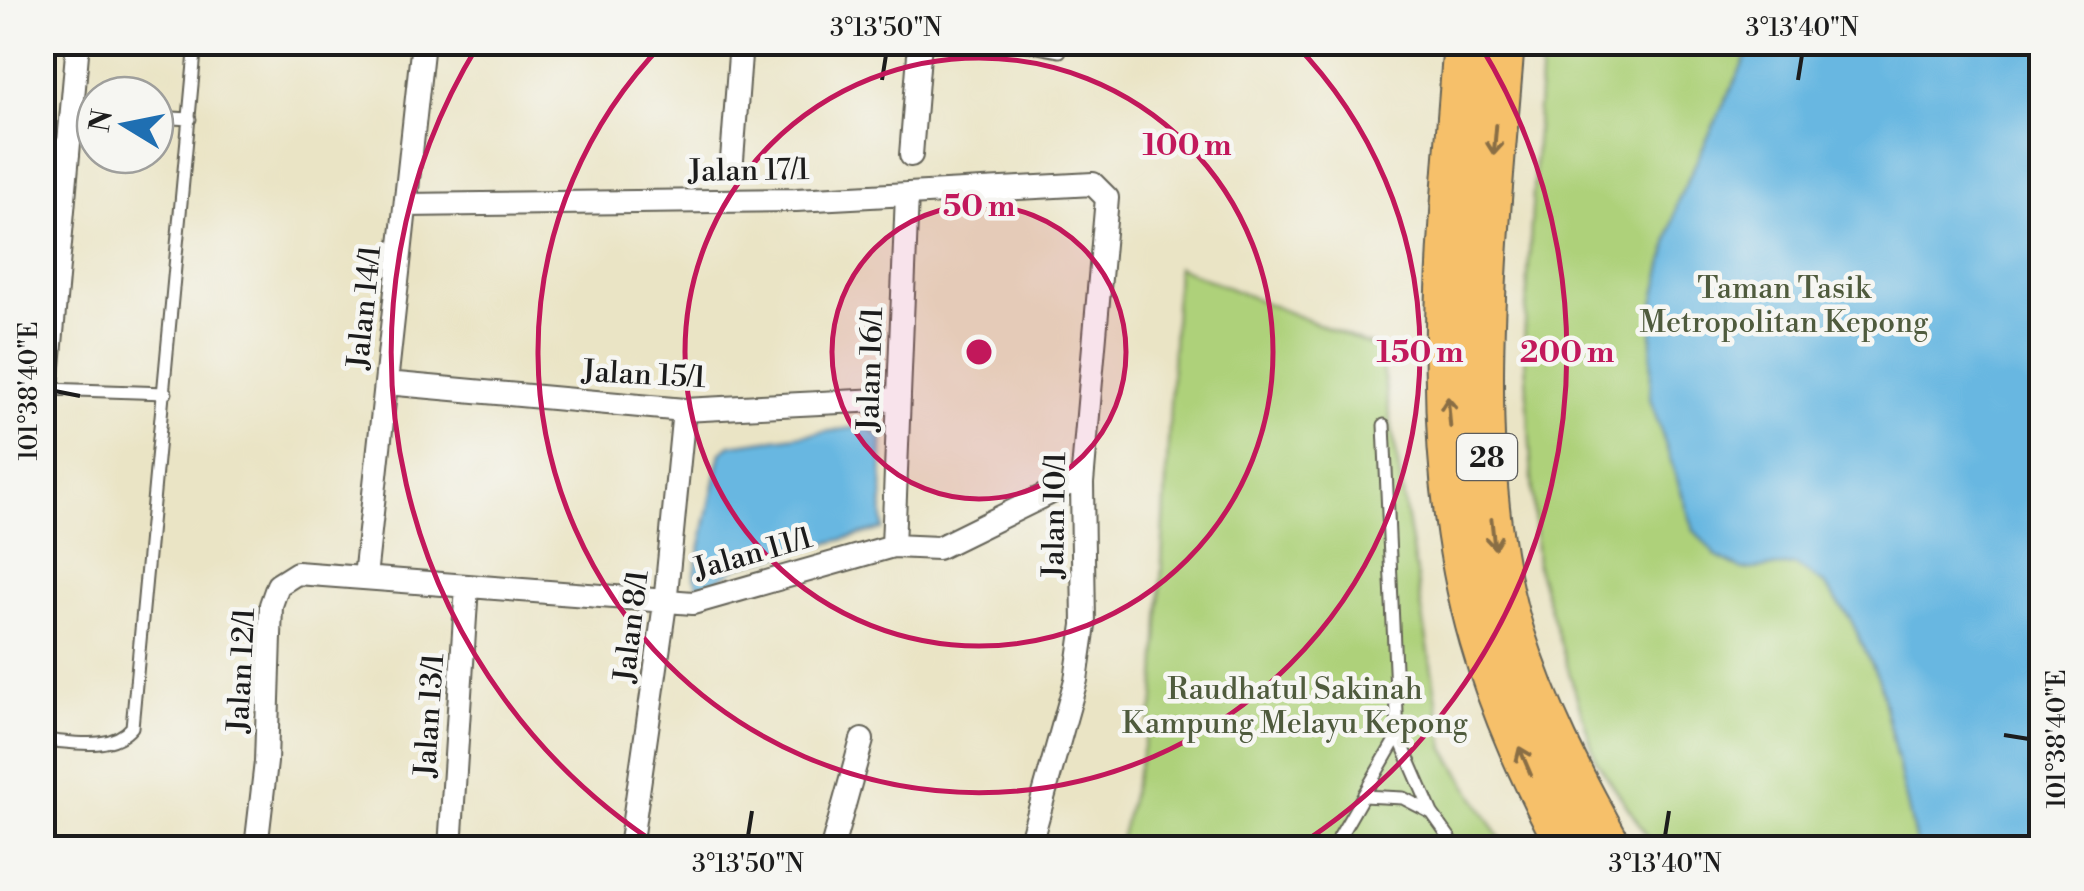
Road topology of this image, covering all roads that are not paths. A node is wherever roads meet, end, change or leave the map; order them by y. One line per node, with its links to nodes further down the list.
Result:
1 (78, 42): 10 (street)
2 (196, 42): 12 (lane)
3 (423, 42): 20 (street, Jalan 14/1)
4 (741, 42): 17 (street)
5 (920, 42): 15 (street)
6 (1011, 42): 9 (lane)
7 (1465, 42): 46 (highway, 28, one-way to 7)
8 (1504, 42): 47 (highway, 28, one-way to 47)
9 (1060, 51)
10 (80, 75)
11 (175, 118): 12 (lane)
12 (190, 119): 24 (lane)
13 (75, 135): 16 (street)
14 (42, 144): 16 (street)
15 (911, 154)
16 (68, 155): 21 (street)
17 (732, 160)
18 (1093, 184): 19 (street, Jalan 17/1); 29 (street, Jalan 10/1)
19 (908, 194): 20 (street, Jalan 17/1); 25 (street, Jalan 16/1)
20 (406, 205): 22 (street, Jalan 14/1)
21 (50, 262): 23 (street)
22 (386, 383): 26 (street, Jalan 15/1); 31 (street, Jalan 14/1)
23 (45, 388): 24 (lane); 28 (street)
24 (166, 392): 35 (lane)
25 (899, 399): 26 (street, Jalan 15/1); 30 (street, Jalan 16/1)
26 (684, 410): 33 (street, Jalan 8/1)
27 (1384, 425): 34 (lane)
28 (42, 445)
29 (1082, 483): 30 (street, Jalan 11/1); 43 (street, Jalan 10/1)
30 (892, 546): 33 (street, Jalan 11/1)
31 (365, 578): 32 (street, Jalan 11/1); 39 (street, Jalan 12/1)
32 (467, 586): 33 (street, Jalan 11/1); 40 (street, Jalan 13/1)
33 (665, 604): 41 (street, Jalan 8/1)
34 (1398, 735): 37 (lane); 38 (lane)
35 (42, 740)
36 (862, 740): 42 (street)
37 (1363, 796): 38 (lane); 44 (lane)
38 (1432, 812): 45 (lane)
39 (256, 848)
40 (450, 848)
41 (630, 848)
42 (832, 848)
43 (1029, 848)
44 (1333, 848)
45 (1457, 848)
46 (1569, 848)
47 (1610, 848)

